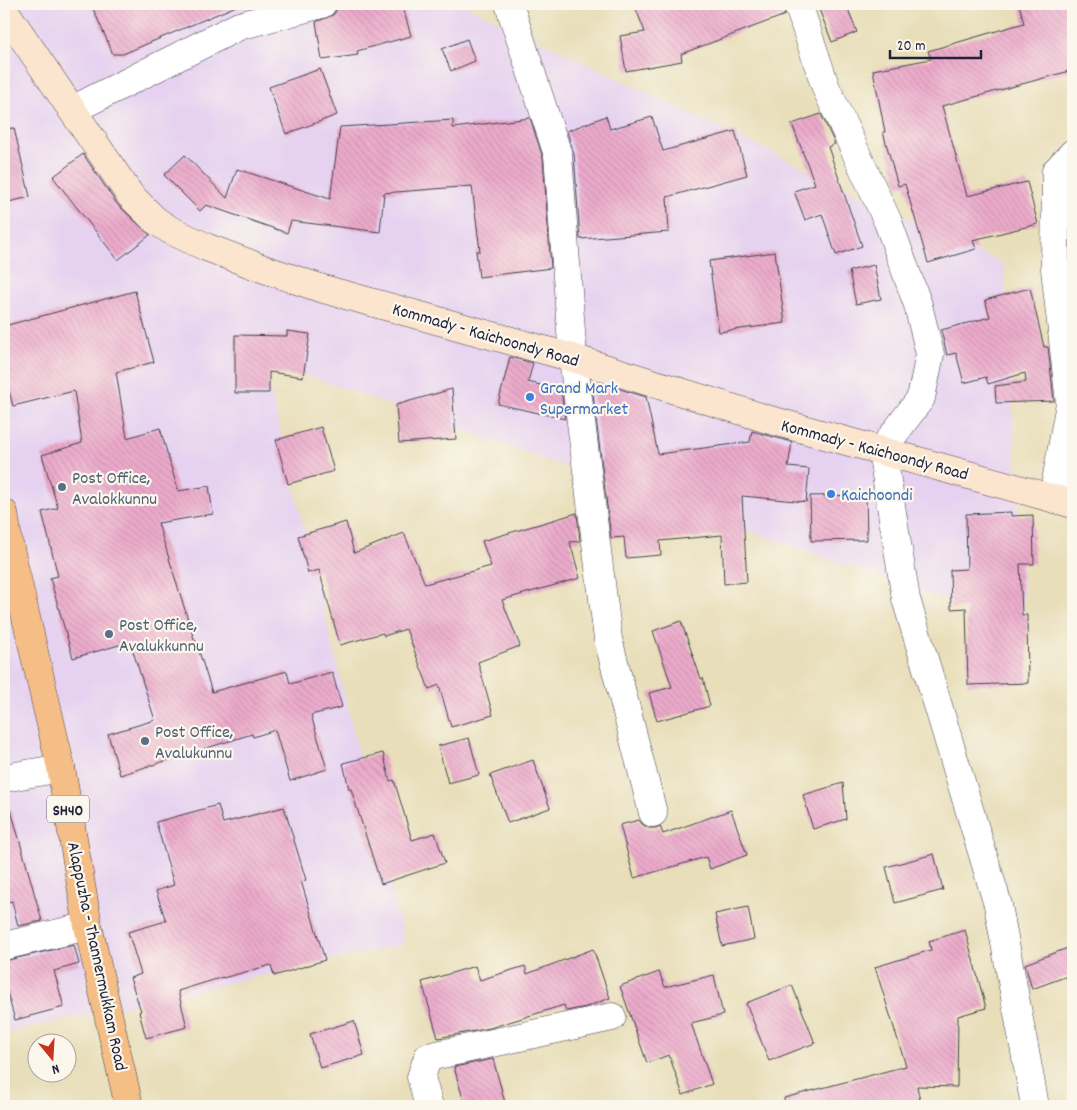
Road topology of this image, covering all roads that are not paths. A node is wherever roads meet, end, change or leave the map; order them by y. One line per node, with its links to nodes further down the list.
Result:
1 (322, 4): 5 (street)
2 (509, 4): 7 (street)
3 (798, 4): 8 (street)
4 (4, 10): 5 (main road, Kommady - Kaichoondy Road)
5 (72, 110): 7 (main road, Kommady - Kaichoondy Road)
6 (1073, 153): 9 (street)
7 (573, 358): 8 (main road, Kommady - Kaichoondy Road); 13 (street)
8 (882, 450): 9 (main road, Kommady - Kaichoondy Road); 19 (street)
9 (1063, 501)
10 (4, 513): 11 (main road, Alappuzha - Thannermukkam Road / SH40)
11 (61, 768): 12 (street); 14 (main road, Alappuzha - Thannermukkam Road / SH40)
12 (4, 778)
13 (653, 813)
14 (88, 926): 15 (street); 17 (main road, Alappuzha - Thannermukkam Road / SH40)
15 (4, 946)
16 (612, 1017): 18 (street)
17 (129, 1106)
18 (429, 1106)
19 (1035, 1106)

